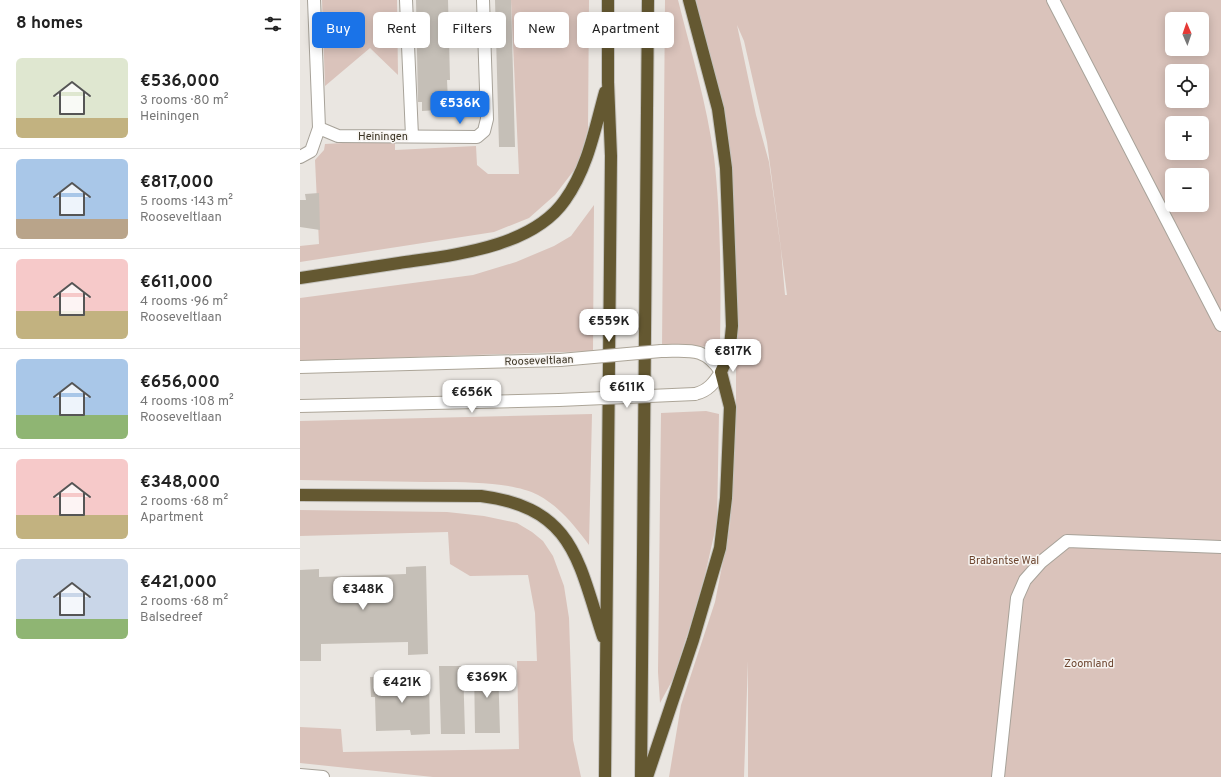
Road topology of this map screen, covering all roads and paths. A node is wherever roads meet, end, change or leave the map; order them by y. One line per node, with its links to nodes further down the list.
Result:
1 (314, 0): 9 (street)
2 (406, 0): 10 (street)
3 (483, 0): 10 (street, Heiningen)
4 (608, 0): 8 (highway)
5 (648, 0): 23 (highway)
6 (689, 0): 15 (highway)
7 (1053, 0): 13 (street)
8 (608, 82): 12 (highway); 19 (highway)
9 (319, 128): 10 (street, Heiningen); 11 (street)
10 (412, 136)
11 (300, 157)
12 (300, 278)
13 (1221, 325)
14 (300, 366): 15 (street, Rooseveltlaan, bridge)
15 (722, 372): 16 (street, bridge); 24 (highway)
16 (300, 406)
17 (300, 495): 19 (highway)
18 (1221, 547): 25 (street)
19 (606, 647): 22 (highway)
20 (300, 775): 21 (street)
21 (323, 777)
22 (605, 777)
23 (641, 777)
24 (647, 777)
25 (998, 777)

